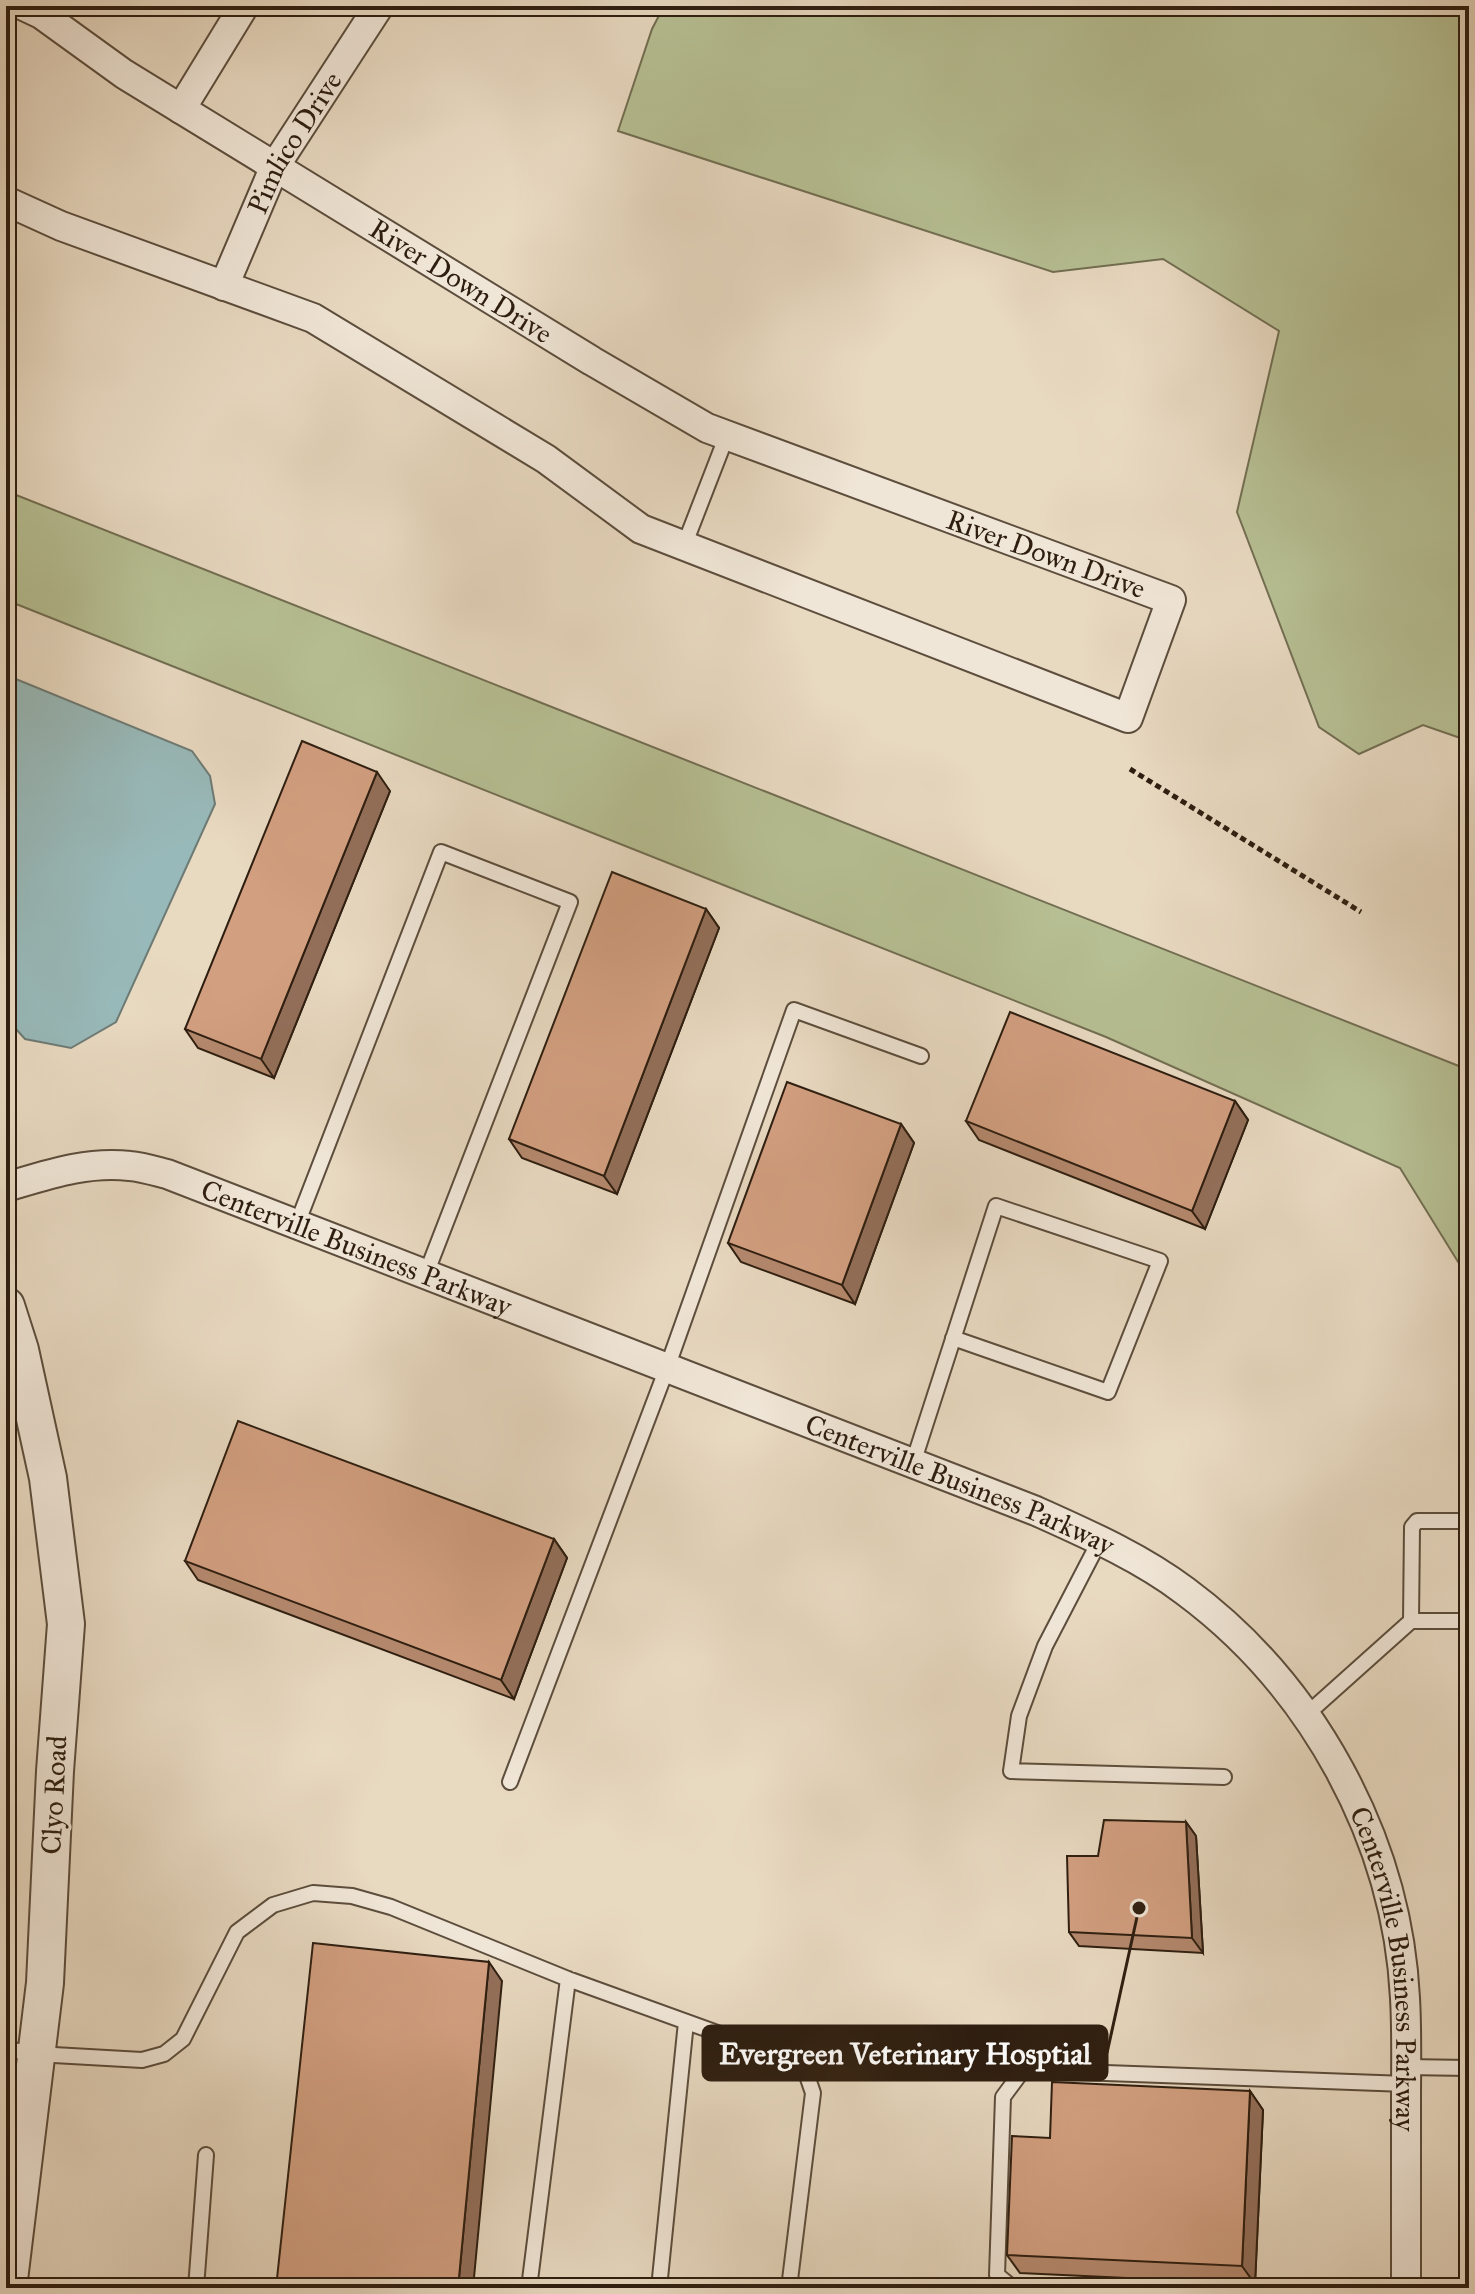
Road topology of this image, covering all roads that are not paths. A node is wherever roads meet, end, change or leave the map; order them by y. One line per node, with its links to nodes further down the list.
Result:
1 (24, 6): 4 (street, River Down Drive)
2 (244, 6): 4 (street)
3 (379, 6): 5 (street, Pimlico Drive)
4 (181, 109): 5 (street, River Down Drive)
5 (275, 166): 7 (street, Pimlico Drive); 8 (street, River Down Drive)
6 (6, 201): 7 (street, River Down Drive)
7 (224, 286): 9 (street, River Down Drive)
8 (727, 435): 9 (lane); 9 (street, River Down Drive)
9 (684, 546)
10 (921, 1056): 16 (lane)
11 (6, 1187): 12 (street, Centerville Business Parkway)
12 (297, 1224): 13 (street, Centerville Business Parkway); 13 (lane)
13 (426, 1274): 16 (street, Centerville Business Parkway)
14 (6, 1306): 27 (street, Clyo Road)
15 (953, 1338): 15 (lane); 17 (lane)
16 (667, 1368): 17 (street, Centerville Business Parkway); 24 (lane)
17 (913, 1463): 19 (street, Centerville Business Parkway)
18 (1469, 1521): 20 (lane)
19 (1100, 1540): 22 (street, Centerville Business Parkway); 23 (lane)
20 (1411, 1621): 21 (lane); 22 (lane)
21 (1469, 1621)
22 (1306, 1715): 29 (street, Centerville Business Parkway)
23 (1224, 1777)
24 (510, 1782)
25 (568, 1979): 26 (lane); 27 (lane); 33 (lane)
26 (686, 2022): 34 (lane); 35 (lane)
27 (21, 2052): 31 (street, Clyo Road)
28 (1469, 2068): 29 (lane)
29 (1406, 2076): 36 (lane); 37 (street, Centerville Business Parkway)
30 (206, 2155): 32 (lane)
31 (8, 2288)
32 (196, 2288)
33 (529, 2288)
34 (659, 2288)
35 (789, 2288)
36 (1013, 2288)
37 (1406, 2288)

